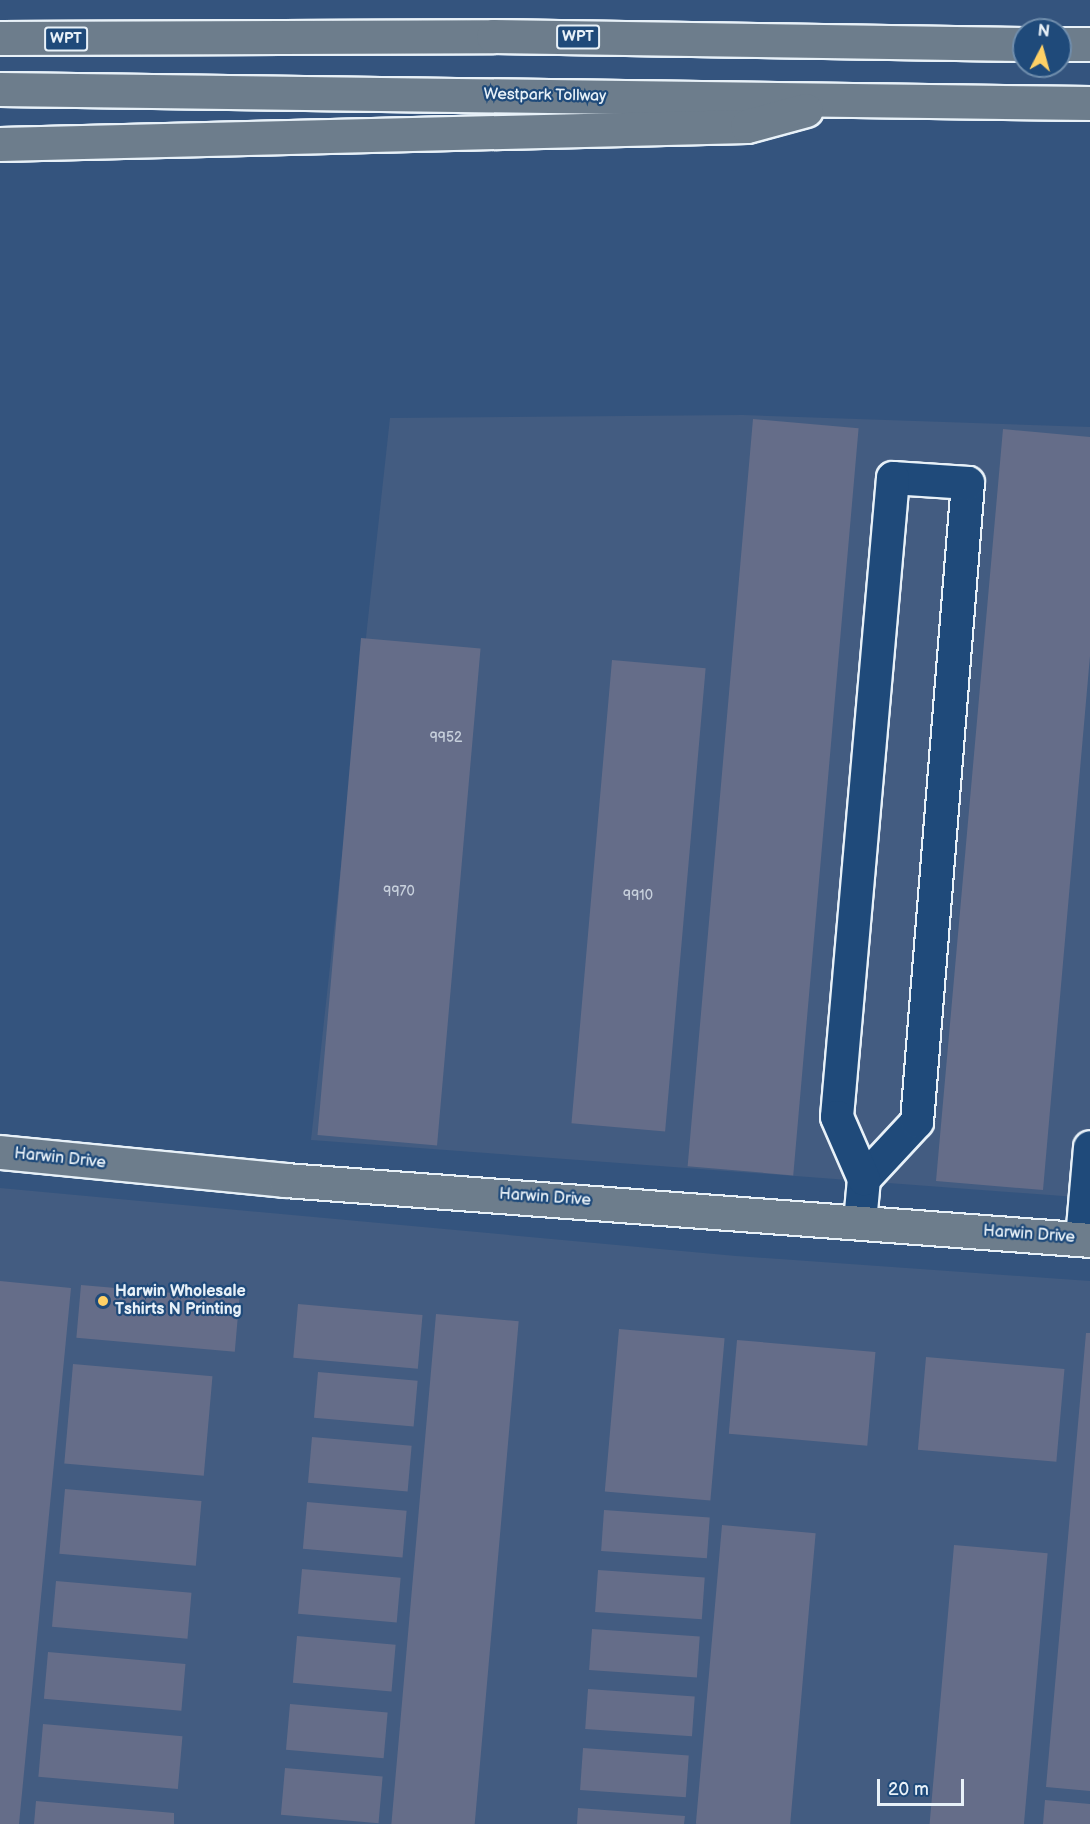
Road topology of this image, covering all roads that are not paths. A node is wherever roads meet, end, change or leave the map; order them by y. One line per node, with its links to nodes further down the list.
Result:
1 (0, 38): 2 (main road, WPT)
2 (1012, 44)
3 (1072, 44): 4 (main road)
4 (1090, 44)
5 (0, 89): 6 (main road, Westpark Tollway)
6 (845, 100): 7 (main road, Westpark Tollway); 8 (main road)
7 (1090, 103)
8 (0, 144)
9 (1090, 1147): 13 (lane)
10 (0, 1152): 12 (main road, Harwin Drive)
11 (864, 1179): 11 (lane); 12 (lane)
12 (860, 1222): 13 (main road, Harwin Drive)
13 (1086, 1240)

